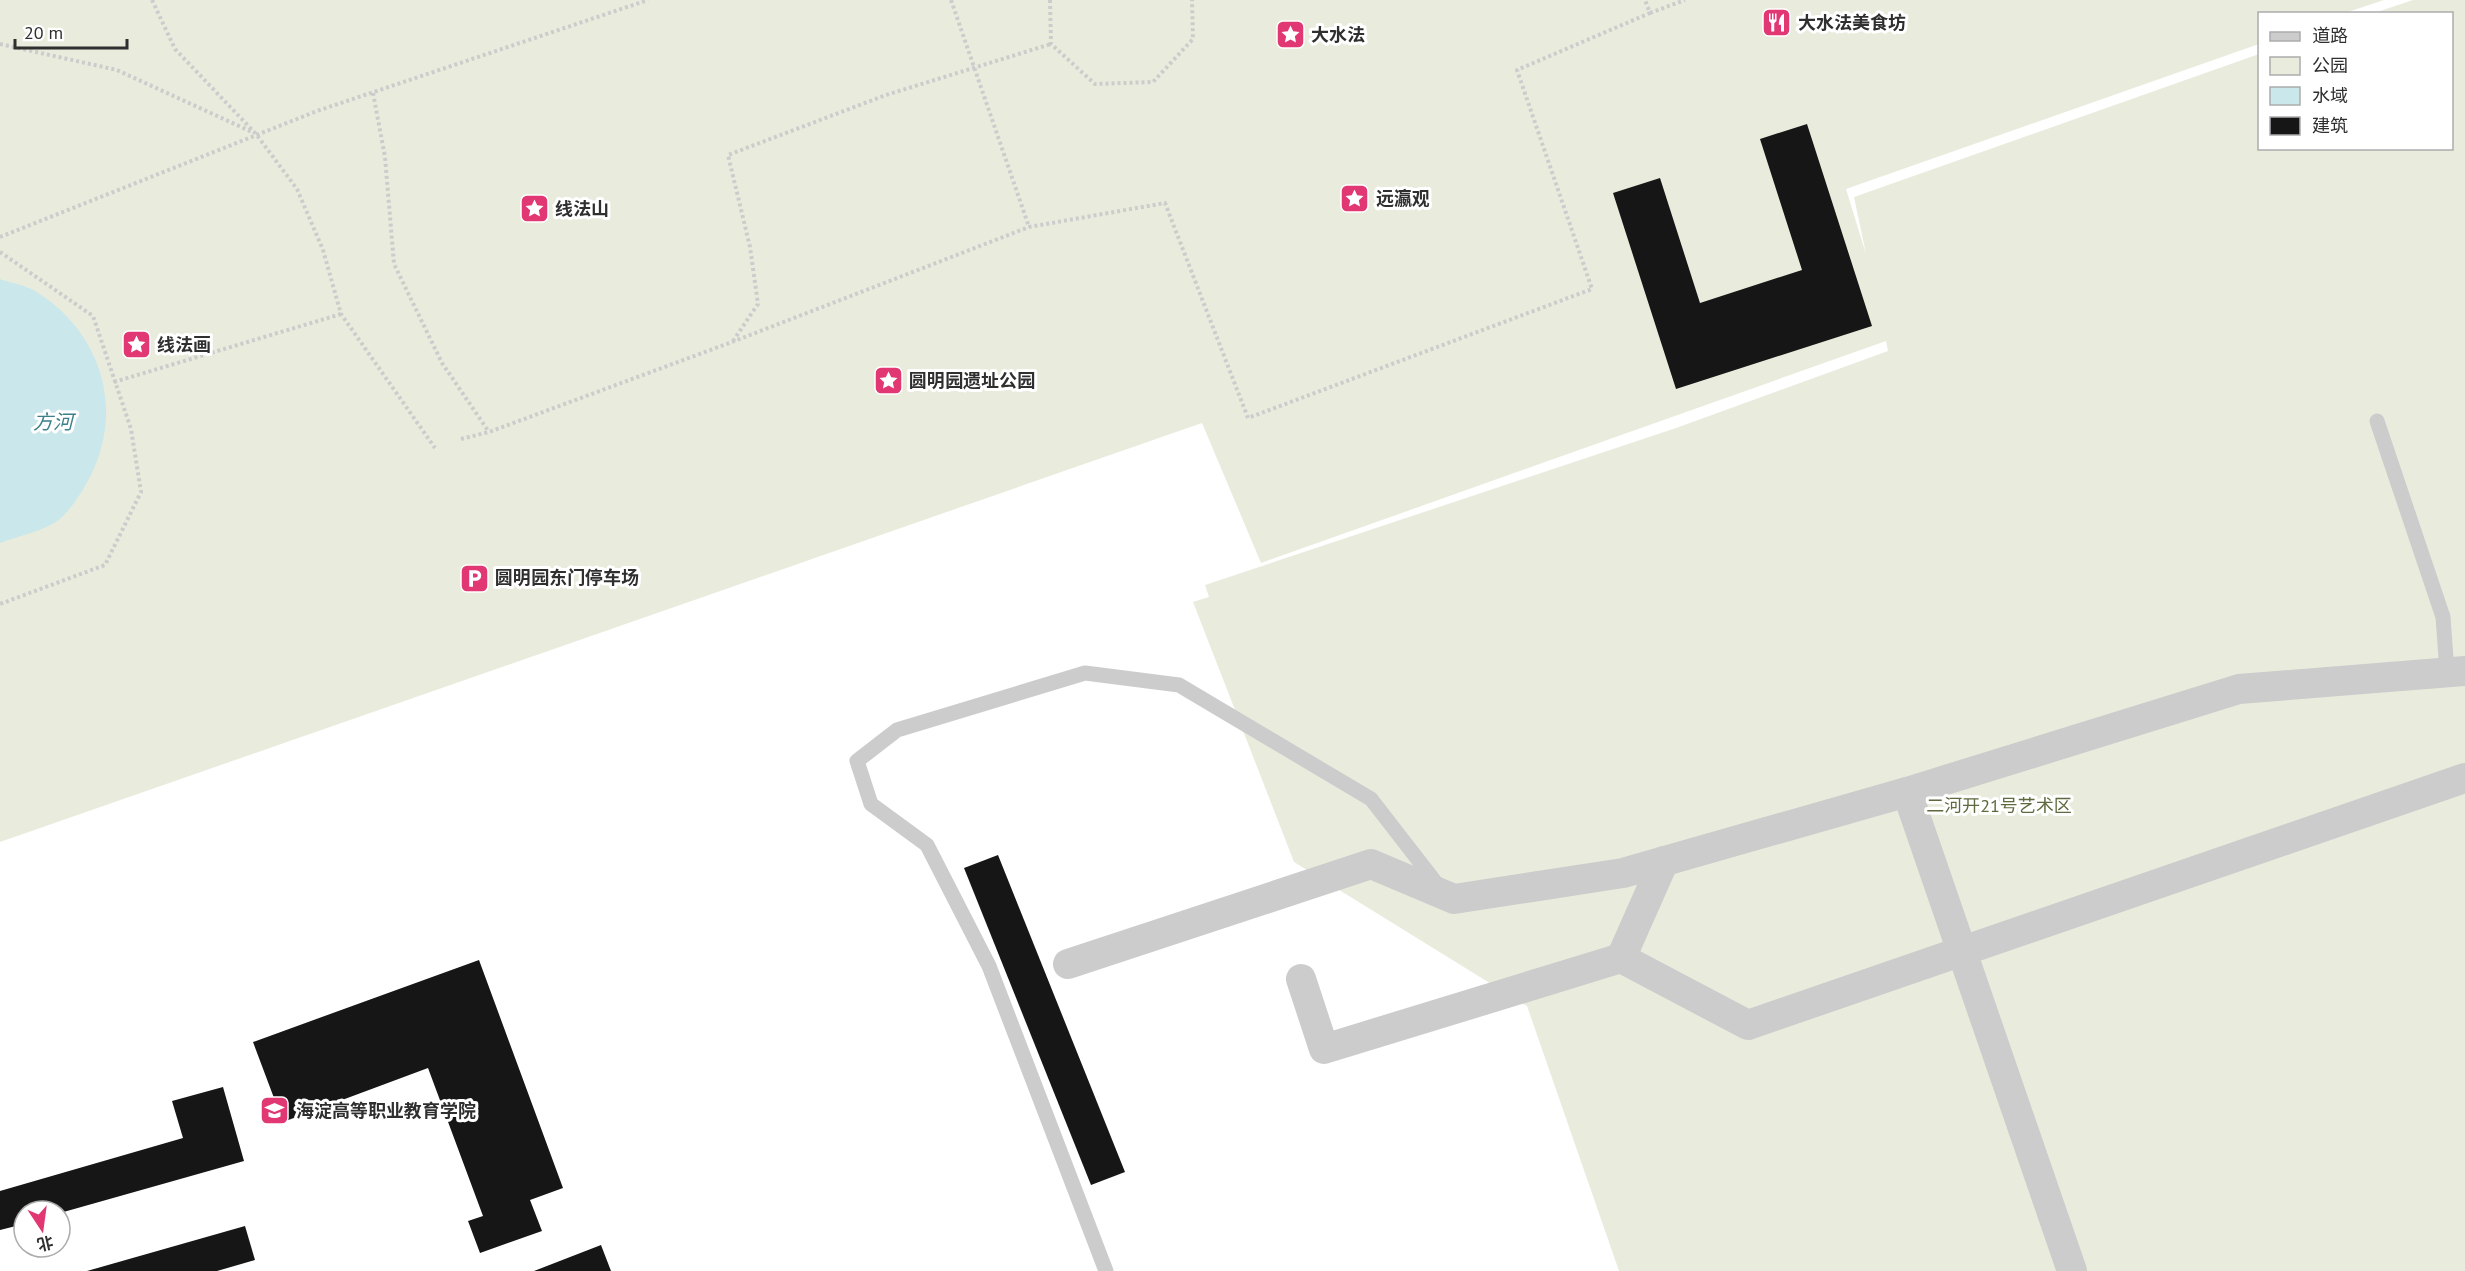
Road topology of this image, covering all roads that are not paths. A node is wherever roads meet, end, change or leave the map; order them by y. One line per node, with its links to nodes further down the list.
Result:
1 (2377, 421): 2 (lane)
2 (2456, 671): 4 (street)
3 (2465, 778): 7 (street)
4 (1907, 792): 5 (street); 7 (street)
5 (1664, 861): 6 (street); 8 (street)
6 (1445, 895): 9 (street); 11 (lane)
7 (1962, 951): 8 (street); 12 (street)
8 (1621, 958): 10 (street)
9 (1068, 964)
10 (1301, 979)
11 (1106, 1271)
12 (2072, 1271)

